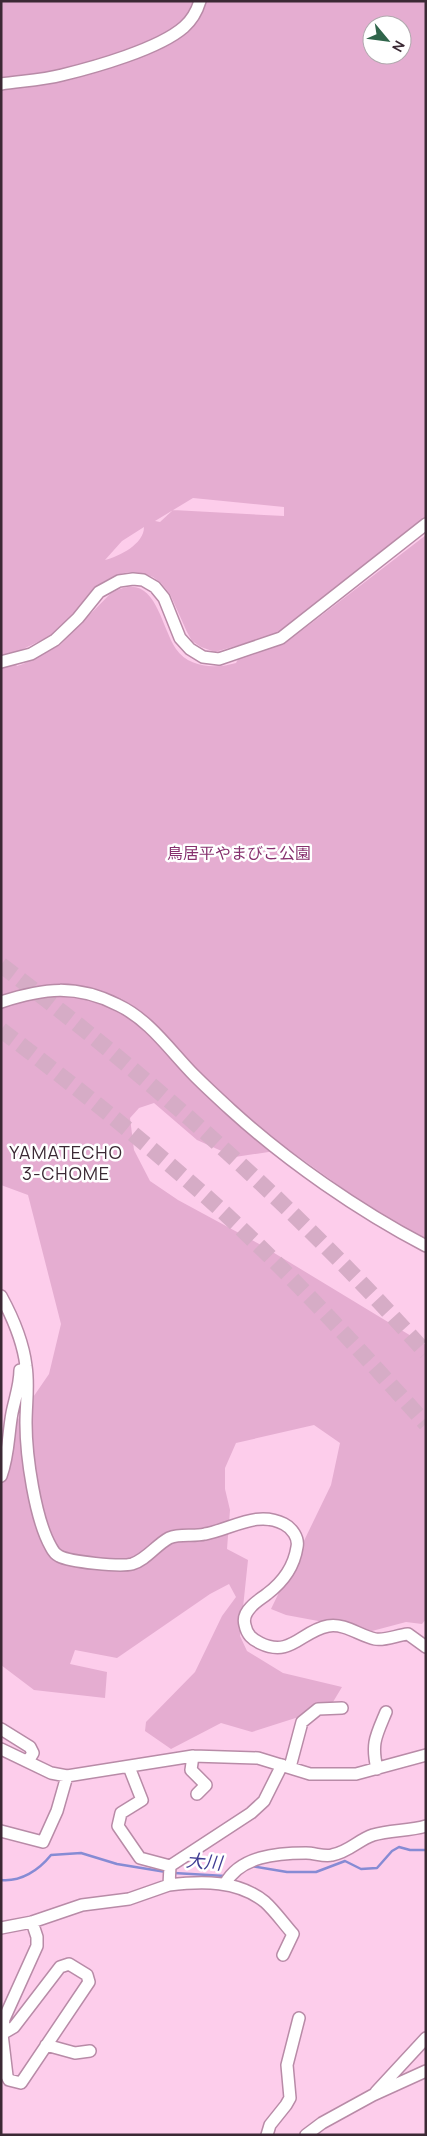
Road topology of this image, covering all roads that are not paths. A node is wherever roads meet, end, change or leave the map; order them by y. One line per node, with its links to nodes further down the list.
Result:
1 (200, 1): 2 (street)
2 (1, 84)
3 (426, 524): 4 (street)
4 (1, 662)
5 (1, 1002): 6 (street)
6 (426, 1246)
7 (1, 1296): 8 (street)
8 (22, 1347): 9 (street); 10 (street)
9 (1, 1476)
10 (426, 1647)
11 (342, 1708): 18 (street)
12 (386, 1712): 20 (street)
13 (1, 1728): 17 (street)
14 (1, 1749): 17 (street)
15 (426, 1755): 20 (street)
16 (193, 1756): 18 (street); 19 (street); 22 (street)
17 (28, 1761): 21 (street)
18 (286, 1766): 20 (street); 25 (street)
19 (129, 1767): 21 (street); 25 (street)
20 (377, 1768)
21 (68, 1776): 24 (street)
22 (197, 1794)
23 (426, 1826): 26 (street)
24 (1, 1831)
25 (170, 1866): 27 (street)
26 (225, 1884): 27 (street); 30 (street)
27 (169, 1885): 28 (street)
28 (32, 1922): 29 (street); 32 (street)
29 (1, 1928)
30 (284, 1955)
31 (299, 2018): 38 (street)
32 (2, 2034): 34 (street); 34 (street)
33 (426, 2038): 37 (street)
34 (46, 2045): 35 (street)
35 (90, 2051)
36 (426, 2072): 37 (street)
37 (373, 2095): 39 (street)
38 (267, 2135)
39 (306, 2135)

